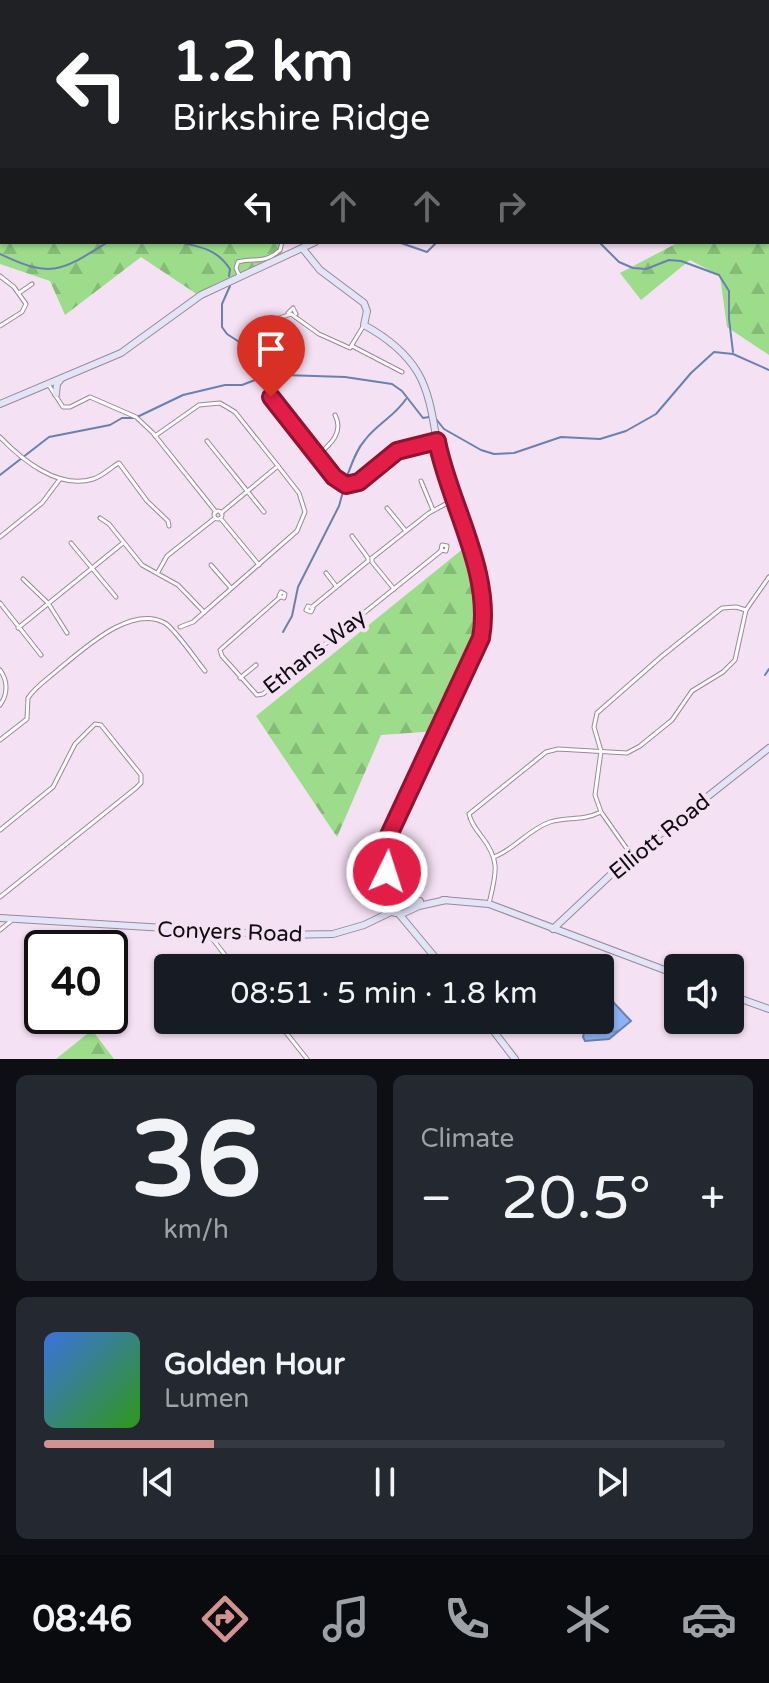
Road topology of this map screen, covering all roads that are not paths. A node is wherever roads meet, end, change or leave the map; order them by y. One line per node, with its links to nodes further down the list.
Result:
1 (282, 244): 5 (street)
2 (312, 244): 3 (street)
3 (303, 249): 5 (street); 8 (street)
4 (0, 276): 7 (street)
5 (239, 276): 13 (street)
6 (32, 284): 7 (street)
7 (19, 293): 9 (street)
8 (364, 325): 11 (street); 22 (street)
9 (0, 326)
10 (256, 326): 11 (street)
11 (352, 346): 12 (street)
12 (402, 372)
13 (62, 378): 14 (street); 16 (street)
14 (50, 384): 16 (street); 17 (street)
15 (271, 391): 23 (street)
16 (57, 397): 19 (street)
17 (0, 404)
18 (335, 415): 23 (street)
19 (155, 436): 24 (street); 31 (street)
20 (0, 437): 25 (street)
21 (207, 441): 27 (street)
22 (437, 443): 23 (street); 28 (street)
23 (317, 456)
24 (278, 466): 27 (street); 45 (street)
25 (60, 479): 36 (street); 39 (street)
26 (421, 481): 30 (street)
27 (248, 491): 31 (street); 32 (street)
28 (455, 501): 30 (street); 79 (street)
29 (387, 508): 37 (street)
30 (433, 510): 37 (street)
31 (218, 512): 34 (street); 35 (street)
32 (264, 512)
33 (100, 518): 41 (street)
34 (215, 518): 35 (street); 47 (street)
35 (221, 519): 45 (street)
36 (169, 526)
37 (405, 531): 43 (street)
38 (352, 536): 43 (street)
39 (0, 537)
40 (71, 543): 46 (street)
41 (123, 543): 46 (street); 47 (street)
42 (441, 551): 53 (street, Ethans Way)
43 (370, 560): 51 (street); 53 (street)
44 (211, 565): 52 (street)
45 (259, 565): 52 (street)
46 (93, 567): 54 (street); 57 (street)
47 (157, 573): 60 (street)
48 (326, 573): 51 (street)
49 (769, 577): 59 (street)
50 (23, 579): 57 (street)
51 (337, 587): 58 (street)
52 (231, 588): 60 (street)
53 (394, 589): 68 (street, Ethans Way)
54 (116, 597)
55 (280, 597): 68 (street, Ethans Way)
56 (0, 603): 62 (street)
57 (48, 603): 62 (street); 63 (street)
58 (312, 607)
59 (746, 610): 72 (street); 72 (street)
60 (204, 612): 61 (street)
61 (180, 627)
62 (18, 628): 64 (street)
63 (67, 633)
64 (41, 655)
65 (256, 665): 68 (street)
66 (0, 670): 69 (street)
67 (205, 671): 70 (street)
68 (240, 678)
69 (0, 705)
70 (0, 740)
71 (769, 748): 75 (street, Elliott Road)
72 (601, 751): 73 (street); 76 (street)
73 (601, 812): 75 (street); 76 (street)
74 (0, 830): 77 (street)
75 (632, 856): 82 (street, Elliott Road)
76 (494, 857): 78 (street)
77 (0, 897)
78 (489, 904): 79 (street, Conyers Road); 82 (street, Conyers Road)
79 (401, 908): 84 (street, Conyers Road); 86 (street)
80 (0, 918): 81 (street, Conyers Road)
81 (14, 919): 83 (street); 84 (street, Conyers Road)
82 (553, 929): 87 (street, Conyers Road)
83 (0, 930)
84 (206, 932): 85 (street)
85 (224, 954)
86 (433, 954)
87 (664, 970)
88 (744, 1000): 89 (street)
89 (769, 1009)
90 (287, 1034): 92 (street)
91 (496, 1034): 93 (street)
92 (307, 1059)
93 (515, 1059)

